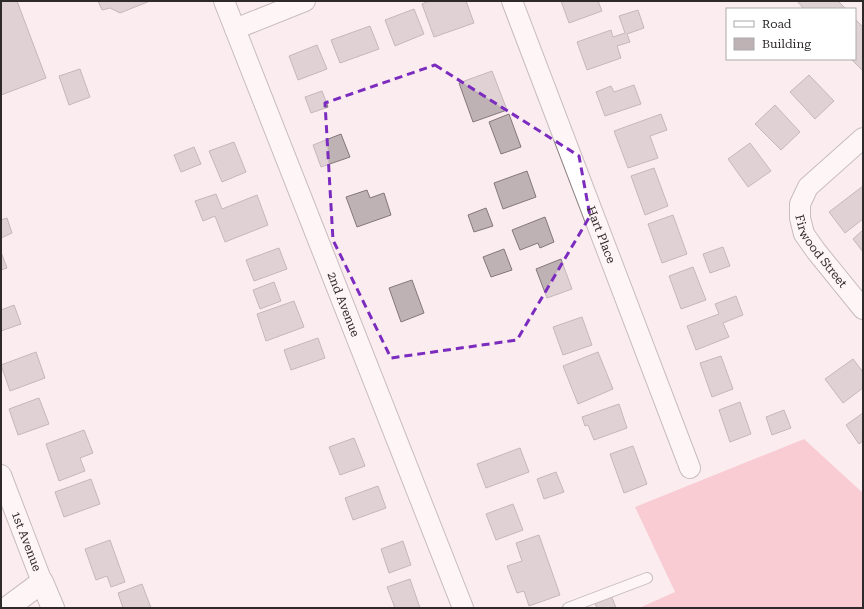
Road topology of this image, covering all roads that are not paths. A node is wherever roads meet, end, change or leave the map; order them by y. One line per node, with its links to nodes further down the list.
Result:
1 (224, 1): 4 (street, 2nd Avenue)
2 (306, 1): 4 (street)
3 (512, 1): 7 (street, Hart Place)
4 (235, 29): 13 (street, 2nd Avenue)
5 (863, 138): 6 (street, Firwood Street)
6 (863, 309)
7 (690, 468)
8 (1, 475): 10 (street, 1st Avenue)
9 (647, 578): 14 (lane)
10 (42, 582): 11 (street); 12 (street, 1st Avenue)
11 (7, 608)
12 (53, 608)
13 (463, 608)
14 (568, 608)

